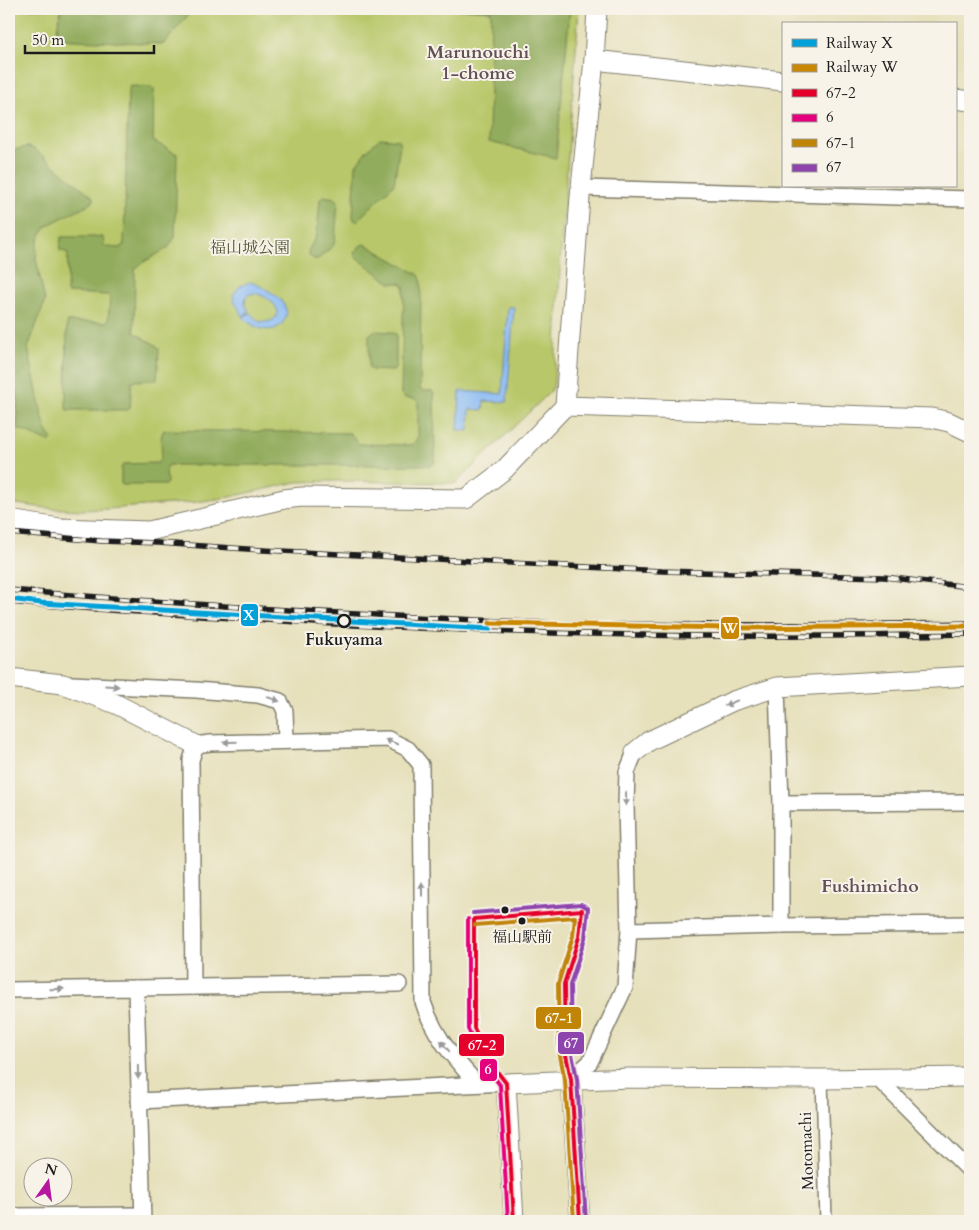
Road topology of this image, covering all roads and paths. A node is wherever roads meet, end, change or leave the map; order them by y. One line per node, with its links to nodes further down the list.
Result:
1 (597, 9): 2 (street)
2 (594, 60): 3 (street); 6 (street)
3 (782, 81)
4 (956, 99): 5 (street)
5 (970, 101)
6 (581, 188): 7 (street); 8 (street)
7 (970, 199)
8 (565, 406): 9 (street); 10 (street)
9 (970, 430)
10 (9, 520)
11 (970, 676): 14 (street)
12 (9, 678): 13 (street)
13 (63, 684): 15 (street, one-way to 15); 16 (street)
14 (777, 687): 17 (street, one-way to 17); 19 (street)
15 (286, 741): 16 (street, one-way to 16); 31 (street, one-way to 15)
16 (196, 745): 24 (street)
17 (635, 752): 22 (street, one-way to 22)
18 (970, 802): 19 (street)
19 (781, 803): 21 (street)
20 (970, 924): 21 (street)
21 (781, 926): 22 (street)
22 (628, 930): 29 (street)
23 (399, 984): 24 (street)
24 (193, 987): 25 (street)
25 (136, 988): 26 (street, one-way to 25); 33 (street, one-way to 33)
26 (9, 990)
27 (970, 1077): 28 (street)
28 (876, 1078): 30 (street); 34 (street)
29 (571, 1079): 30 (street); 32 (street); 38 (street)
30 (822, 1079): 39 (street, Motomachi)
31 (476, 1083): 32 (street); 33 (street)
32 (506, 1083): 37 (street)
33 (139, 1101): 36 (street)
34 (970, 1171)
35 (9, 1216): 36 (street)
36 (142, 1218)
37 (514, 1221)
38 (580, 1221)
39 (826, 1221)

